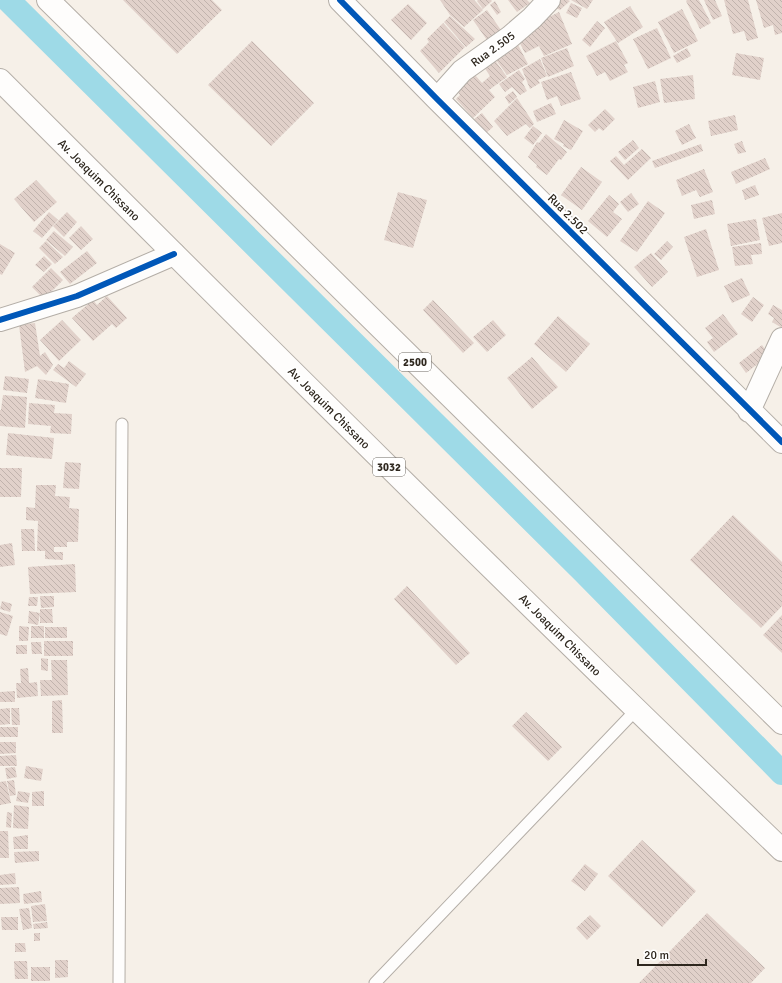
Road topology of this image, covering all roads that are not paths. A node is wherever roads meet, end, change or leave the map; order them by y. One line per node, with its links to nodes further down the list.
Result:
1 (48, 0): 13 (main road, 2500)
2 (340, 0): 5 (main road, Rua 2.502)
3 (549, 0): 5 (main road, Rua 2.505)
4 (0, 80): 6 (main road, Av. Joaquim Chissano / 3032)
5 (437, 99): 9 (main road, Rua 2.502)
6 (174, 254): 7 (main road); 12 (main road, Av. Joaquim Chissano / 3032)
7 (0, 320)
8 (782, 339): 9 (main road)
9 (750, 411): 11 (main road, Rua 2.502)
10 (122, 424): 15 (lane)
11 (782, 442)
12 (636, 710): 14 (main road, Av. Joaquim Chissano / 3032); 16 (lane)
13 (782, 723)
14 (782, 850)
15 (119, 983)
16 (375, 983)

